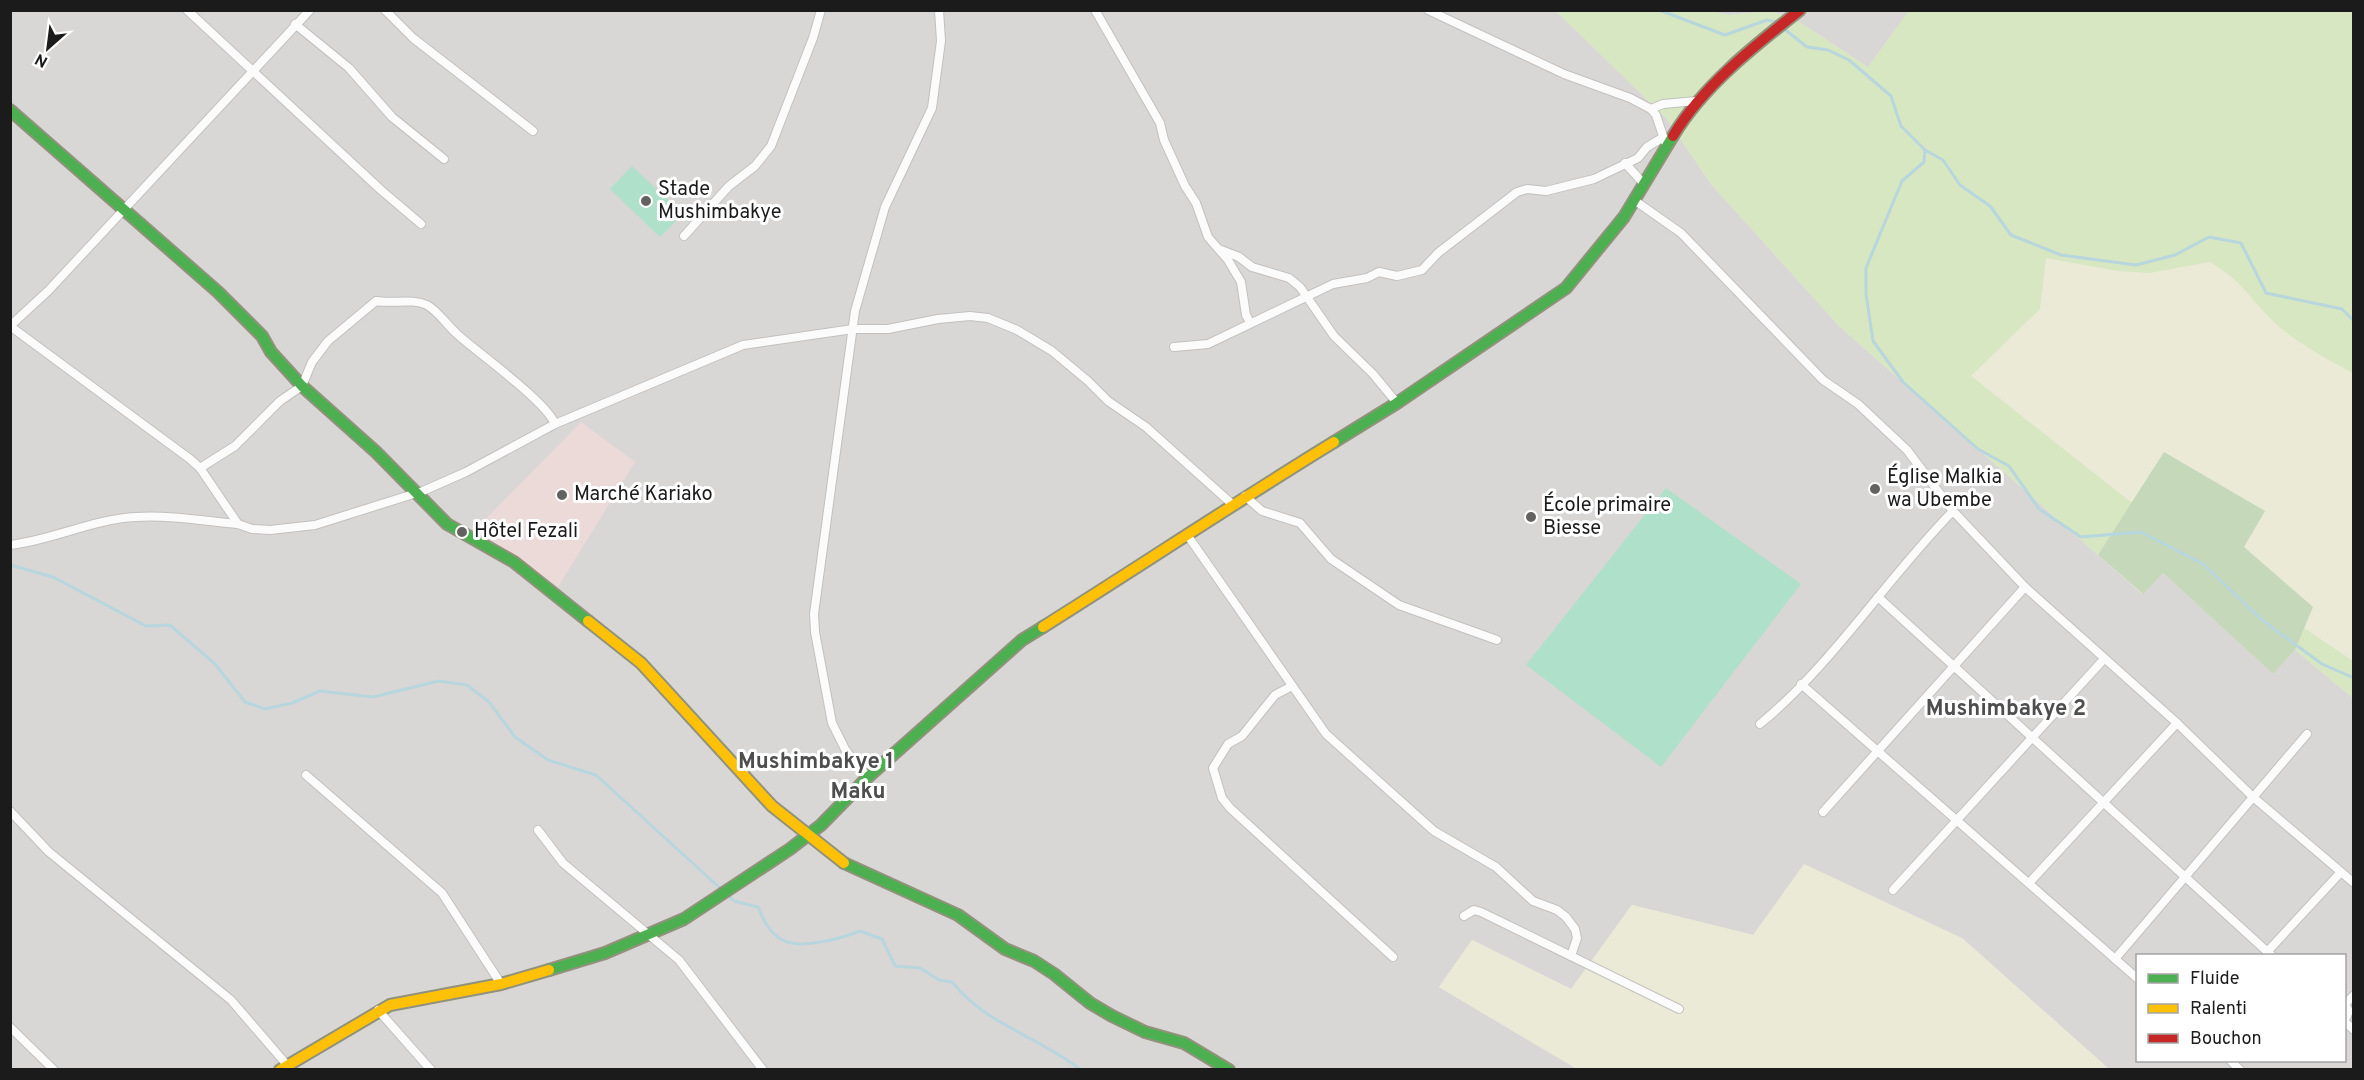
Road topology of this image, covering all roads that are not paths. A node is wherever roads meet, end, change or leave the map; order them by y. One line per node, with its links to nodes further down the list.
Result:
1 (187, 10): 10 (street)
2 (310, 10): 9 (street)
3 (385, 10): 14 (street)
4 (821, 10): 22 (street)
5 (939, 10): 27 (street)
6 (1095, 10): 23 (street)
7 (1428, 10): 12 (street)
8 (1796, 13): 11 (main road)
9 (295, 24): 10 (street); 16 (street)
10 (252, 73): 20 (street); 21 (street)
11 (1697, 101): 12 (street); 15 (main road)
12 (1651, 109): 15 (street)
13 (10, 110): 20 (main road)
14 (533, 131)
15 (1665, 142): 17 (street); 18 (main road)
16 (444, 159)
17 (1625, 163): 18 (street); 24 (street)
18 (1644, 184): 19 (main road)
19 (1634, 200): 30 (main road); 36 (street)
20 (124, 209): 26 (street); 29 (main road)
21 (421, 224)
22 (684, 236)
23 (1221, 250): 24 (street); 25 (street)
24 (1305, 298): 25 (street); 30 (street)
25 (1250, 322): 28 (street)
26 (10, 326): 32 (street)
27 (853, 329): 31 (street); 35 (street); 53 (street)
28 (1174, 347)
29 (302, 386): 31 (street); 32 (street); 33 (main road)
30 (1397, 403): 34 (main road)
31 (555, 424): 33 (street)
32 (200, 468): 37 (street)
33 (416, 493): 37 (street); 60 (main road)
34 (1245, 496): 35 (main road); 42 (street)
35 (1232, 504): 38 (main road)
36 (1953, 511): 40 (street); 41 (street)
37 (238, 524): 39 (street)
38 (1188, 536): 46 (street); 53 (main road)
39 (10, 545)
40 (2025, 587): 43 (street); 44 (street)
41 (1878, 597): 44 (street); 45 (street)
42 (1497, 640)
43 (2104, 659): 47 (street); 50 (street)
44 (1953, 667): 50 (street); 51 (street)
45 (1801, 684): 48 (street); 51 (street)
46 (1292, 686): 69 (street); 70 (street)
47 (2177, 723): 54 (street); 55 (street)
48 (1760, 724)
49 (2307, 734): 54 (street)
50 (2032, 738): 55 (street); 58 (street)
51 (1877, 752): 57 (street); 58 (street)
52 (306, 775): 73 (street)
53 (868, 777): 60 (main road)
54 (2253, 797): 61 (street); 62 (street)
55 (2103, 803): 62 (street); 63 (street)
56 (10, 811): 77 (street)
57 (1822, 812)
58 (1957, 821): 63 (street); 65 (street)
59 (538, 830): 67 (street)
60 (808, 836): 67 (main road); 81 (main road)
61 (2341, 872): 64 (street); 68 (street)
62 (2185, 877): 68 (street); 71 (street)
63 (2029, 883): 71 (street)
64 (2354, 883)
65 (1893, 890)
66 (1464, 916): 69 (street)
67 (652, 934): 73 (main road); 80 (street)
68 (2270, 953)
69 (1571, 956): 74 (street)
70 (1393, 957)
71 (2115, 959): 72 (street)
72 (2136, 977)
73 (501, 984): 75 (main road)
74 (1679, 1009)
75 (378, 1010): 77 (main road); 79 (street)
76 (10, 1027): 78 (street)
77 (284, 1067)
78 (54, 1070)
79 (431, 1070)
80 (763, 1070)
81 (1229, 1070)

